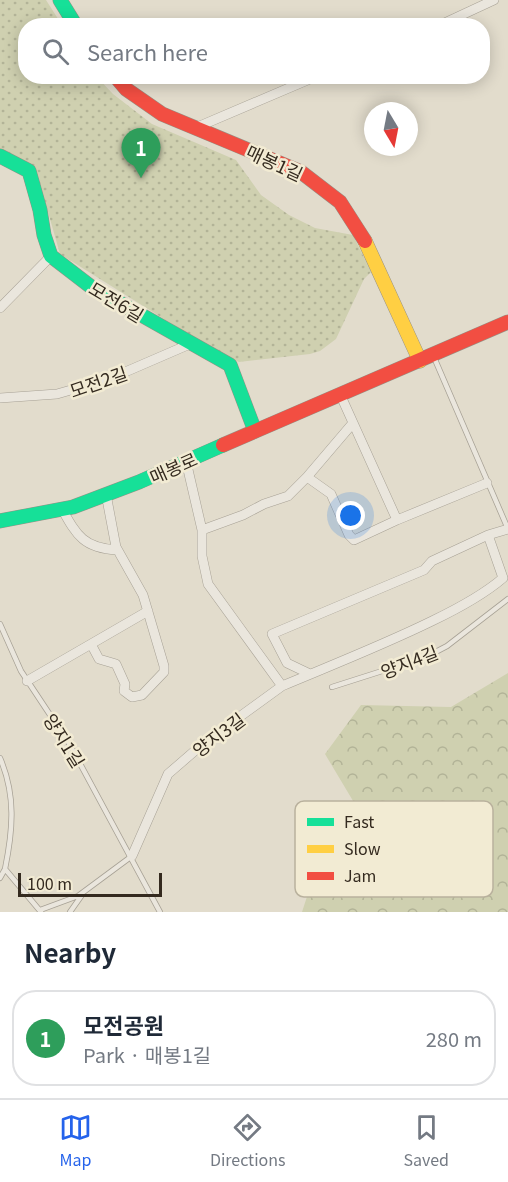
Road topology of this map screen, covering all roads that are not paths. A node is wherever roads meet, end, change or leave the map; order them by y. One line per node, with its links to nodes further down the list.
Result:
1 (60, 0): 3 (street)
2 (494, 0): 4 (street)
3 (71, 18)
4 (455, 18)
5 (122, 84): 7 (street, 매봉1길)
6 (298, 84): 7 (street)
7 (194, 129): 13 (street, 매봉1길)
8 (0, 156): 9 (street)
9 (51, 256): 10 (street); 12 (street, 모전6길)
10 (0, 308)
11 (508, 322): 13 (street, 매봉로)
12 (190, 344): 15 (street, 모전2길); 17 (street, 모전6길)
13 (427, 358): 14 (street, 매봉로); 20 (lane)
14 (340, 394): 16 (street); 17 (street, 매봉로)
15 (0, 398)
16 (353, 423): 19 (street); 23 (street)
17 (255, 430): 18 (street, 매봉로)
18 (186, 461): 21 (street, 매봉로); 26 (street)
19 (307, 477): 23 (street); 26 (street)
20 (487, 483): 23 (street); 25 (lane)
21 (106, 494): 22 (street, 매봉로); 28 (street)
22 (62, 509): 24 (street, 매봉로); 28 (street)
23 (398, 520)
24 (0, 521)
25 (508, 529): 27 (street)
26 (202, 530): 35 (street)
27 (488, 535): 33 (street, 양지3길); 33 (street)
28 (117, 550): 30 (street)
29 (508, 599): 36 (lane, 양지4길)
30 (148, 611): 32 (street); 32 (street)
31 (0, 624): 34 (lane, 양지1길)
32 (91, 644): 34 (street)
33 (310, 674): 35 (street, 양지3길)
34 (27, 681): 38 (lane, 양지1길)
35 (282, 687): 38 (street, 양지3길)
36 (332, 687)
37 (0, 758): 39 (lane)
38 (132, 856): 41 (lane, 양지3길); 44 (lane, 양지1길)
39 (5, 869): 40 (lane); 42 (lane)
40 (0, 878)
41 (85, 891): 42 (lane, 양지3길); 43 (lane)
42 (41, 911)
43 (70, 912)
44 (160, 912)

